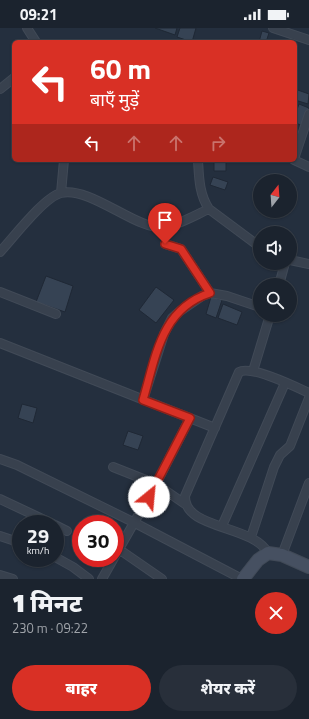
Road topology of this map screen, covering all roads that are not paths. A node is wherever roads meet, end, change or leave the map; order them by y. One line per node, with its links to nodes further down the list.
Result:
1 (27, 28): 3 (street)
2 (273, 28): 4 (street)
3 (35, 40)
4 (309, 40)
5 (12, 80): 6 (street)
6 (0, 89)
7 (309, 114): 8 (street)
8 (297, 150)
9 (297, 161): 12 (street)
10 (64, 162): 13 (street)
11 (198, 162): 14 (street)
12 (309, 167)
13 (61, 193): 14 (street); 17 (street)
14 (209, 209): 15 (street)
15 (253, 242)
16 (165, 244): 21 (street)
17 (0, 252)
18 (297, 261): 19 (street)
19 (309, 264)
20 (0, 292): 23 (street)
21 (210, 293): 22 (street); 30 (street)
22 (253, 305)
23 (56, 314)
24 (268, 322): 26 (street)
25 (0, 343): 30 (street)
26 (253, 371): 27 (street); 32 (street)
27 (285, 383): 28 (street); 41 (street)
28 (309, 392)
29 (309, 398): 45 (street)
30 (143, 400): 31 (street)
31 (190, 418): 32 (street); 36 (street)
32 (215, 428): 38 (street)
33 (0, 459): 40 (street)
34 (113, 467): 36 (street)
35 (309, 483): 50 (street)
36 (156, 484): 38 (street); 40 (street)
37 (0, 499): 39 (street)
38 (185, 504): 41 (street)
39 (35, 515)
40 (135, 523): 47 (street); 59 (street)
41 (222, 526): 45 (street)
42 (64, 529): 43 (street)
43 (67, 531)
44 (0, 536): 46 (street)
45 (251, 538): 49 (street)
46 (12, 540)
47 (124, 543)
48 (124, 553): 58 (street)
49 (268, 553): 50 (street); 59 (street)
50 (282, 555): 52 (street)
51 (64, 562): 56 (street)
52 (309, 566)
53 (109, 567): 57 (street)
54 (0, 575): 55 (street)
55 (13, 579)
56 (89, 579)
57 (102, 579)
58 (162, 579)
59 (243, 579)

